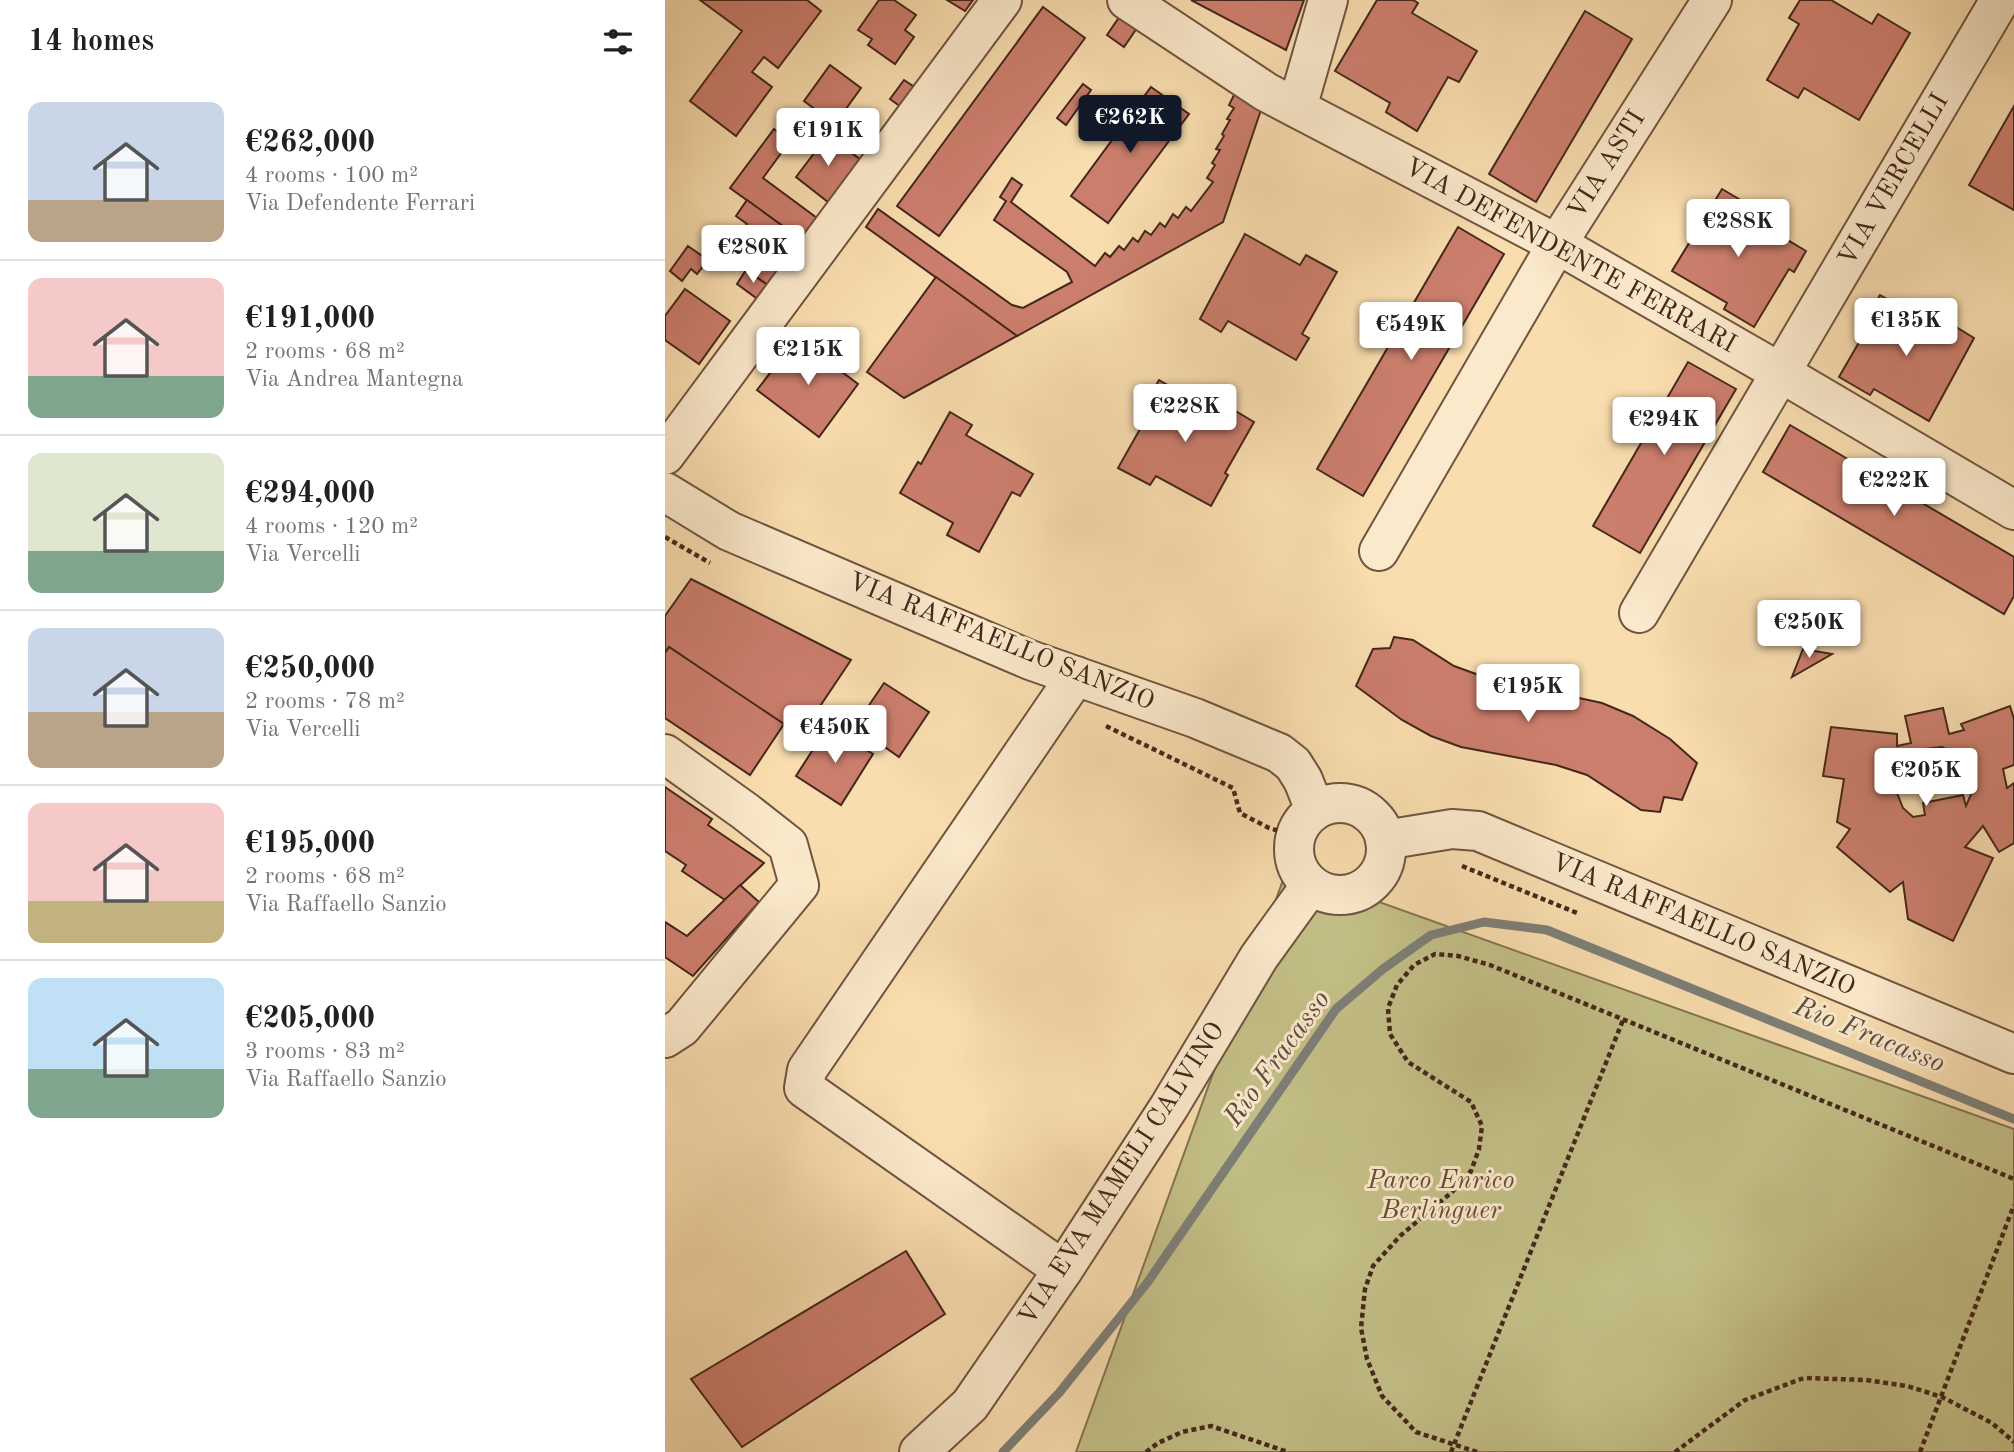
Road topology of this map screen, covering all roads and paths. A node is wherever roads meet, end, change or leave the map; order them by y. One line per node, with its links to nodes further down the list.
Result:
1 (1002, 0): 9 (street)
2 (1128, 0): 6 (street, VIA DEFENDENTE FERRARI)
3 (1328, 0): 6 (street)
4 (1711, 0): 7 (street, VIA ASTI)
5 (2000, 0): 8 (street, VIA VERCELLI)
6 (1297, 108): 7 (street, VIA DEFENDENTE FERRARI)
7 (1557, 244): 8 (street, VIA DEFENDENTE FERRARI); 12 (street, VIA ASTI)
8 (1781, 373): 11 (street, VIA DEFENDENTE FERRARI); 13 (street, VIA VERCELLI)
9 (665, 455)
10 (665, 492): 14 (street, VIA RAFFAELLO SANZIO)
11 (2014, 510)
12 (1379, 551)
13 (1639, 613)
14 (1076, 676): 16 (street, VIA RAFFAELLO SANZIO); 24 (street)
15 (665, 754): 20 (street)
16 (1315, 810): 17 (street); 18 (street)
17 (1385, 840): 18 (street); 21 (street, VIA RAFFAELLO SANZIO)
18 (1311, 885): 24 (street, VIA EVA MAMELI CALVINO)
19 (1623, 1020): 22 (path); 27 (path); 27 (path)
20 (665, 1038)
21 (2014, 1054)
22 (2014, 1179)
23 (2014, 1205): 25 (path)
24 (1063, 1270): 28 (street, VIA EVA MAMELI CALVINO)
25 (1942, 1397): 26 (path); 33 (path); 34 (path)
26 (2014, 1442)
27 (1454, 1443): 31 (path); 32 (path)
28 (919, 1452)
29 (1146, 1452): 30 (path)
30 (1288, 1452)
31 (1451, 1452)
32 (1477, 1452)
33 (1675, 1452)
34 (1920, 1452)

